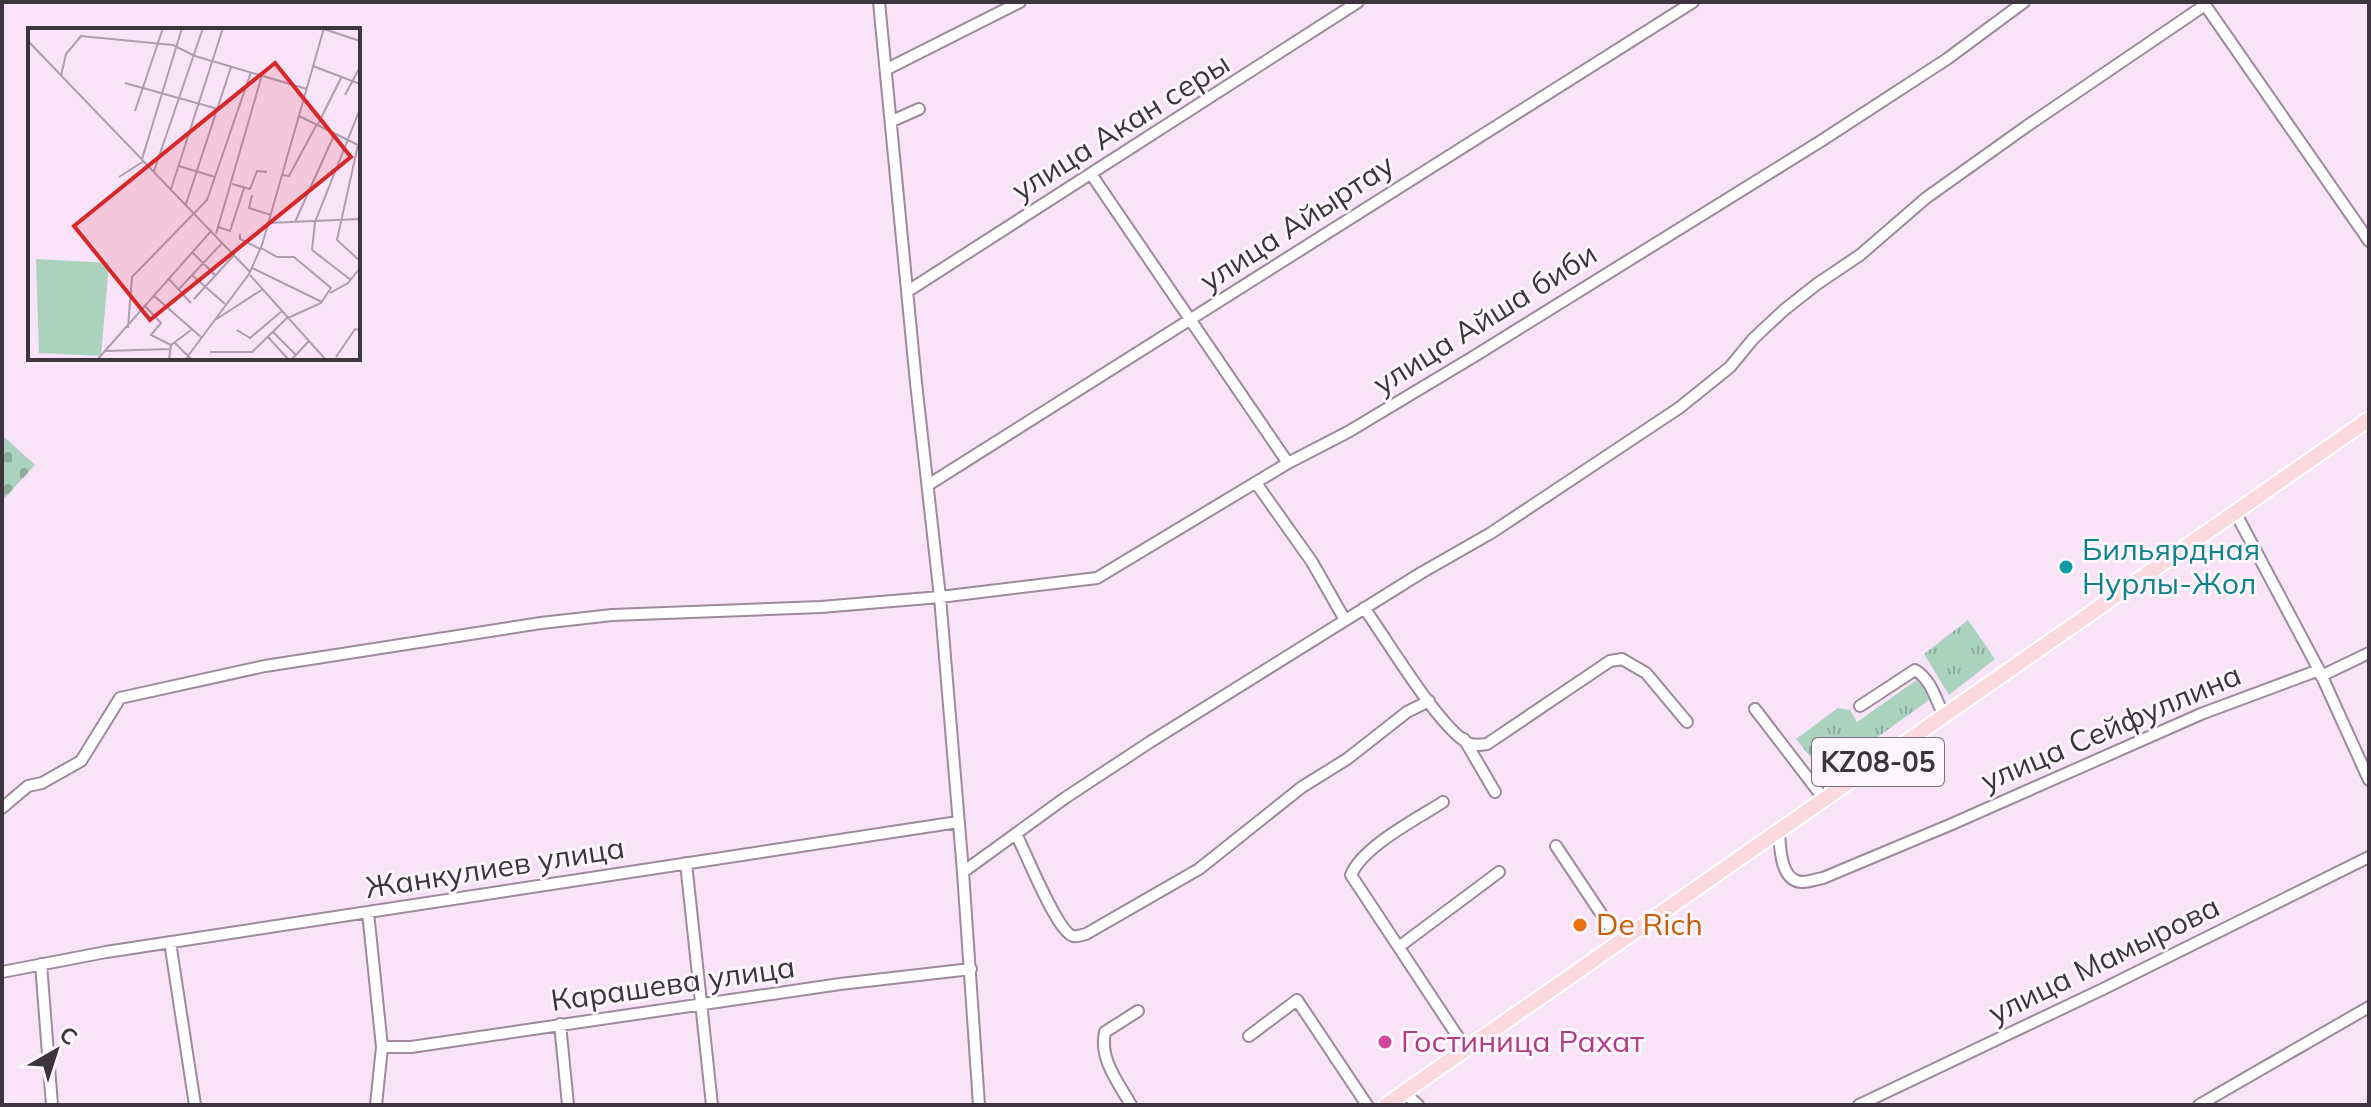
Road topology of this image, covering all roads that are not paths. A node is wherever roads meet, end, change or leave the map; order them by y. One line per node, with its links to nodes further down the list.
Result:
1 (879, 2): 7 (street)
2 (1020, 2): 7 (street)
3 (1358, 2): 10 (street, улица Акан серы)
4 (1693, 2): 13 (street, улица Айыртау)
5 (2024, 2): 15 (street, улица Айша биби)
6 (2204, 3): 11 (street); 20 (street)
7 (887, 69): 9 (street)
8 (919, 109): 9 (street)
9 (892, 121): 12 (street)
10 (1091, 174): 12 (street, улица Акан серы); 13 (street)
11 (2369, 241)
12 (908, 291): 17 (street)
13 (1191, 320): 15 (street); 17 (street, улица Айыртау)
14 (2369, 419): 18 (main road, KZ08-05)
15 (1288, 463): 16 (street, улица Айша биби)
16 (1256, 483): 19 (street, улица Айша биби); 21 (street)
17 (928, 485): 19 (street)
18 (2235, 512): 23 (street); 27 (main road, KZ08-05)
19 (940, 597): 34 (street, улица Айша биби); 35 (street)
20 (1364, 608): 21 (street); 24 (street)
21 (1345, 620): 37 (street)
22 (2369, 653): 23 (street)
23 (2320, 673): 30 (street); 36 (street, улица Сейфуллина)
24 (1429, 701): 29 (street); 37 (street)
25 (1860, 706): 27 (street)
26 (1755, 709): 32 (street)
27 (1944, 716): 32 (main road, KZ08-05)
28 (1687, 722): 29 (street)
29 (1464, 739): 31 (street)
30 (2369, 780)
31 (1495, 792)
32 (1824, 799): 36 (main road, KZ08-05)
33 (1443, 802): 46 (street)
34 (2, 808)
35 (958, 822): 40 (street, Жанкулиев улица); 41 (street)
36 (1779, 831): 45 (main road, KZ08-05)
37 (1016, 834): 41 (street)
38 (1556, 846): 45 (street)
39 (2369, 857): 68 (street, улица Мамырова)
40 (686, 863): 43 (street, Жанкулиев улица); 50 (street)
41 (963, 872): 48 (street)
42 (1499, 872): 46 (street)
43 (368, 912): 44 (street, Жанкулиев улица); 55 (street)
44 (170, 942): 47 (street, Жанкулиев улица); 59 (street)
45 (1620, 942): 56 (main road, KZ08-05)
46 (1400, 946): 56 (street)
47 (41, 964): 49 (street, Жанкулиев улица); 58 (street)
48 (971, 969): 50 (street, Карашева улица); 63 (street)
49 (2, 972)
50 (701, 1004): 53 (street, Карашева улица); 62 (street)
51 (2369, 1007): 69 (street)
52 (1138, 1011): 64 (street)
53 (560, 1024): 55 (street, Карашева улица); 61 (street)
54 (1249, 1036): 65 (street)
55 (382, 1047): 60 (street)
56 (1466, 1049): 57 (main road, KZ08-05)
57 (1404, 1092): 66 (main road, KZ08-05); 67 (street)
58 (52, 1105)
59 (195, 1105)
60 (376, 1105)
61 (568, 1105)
62 (712, 1105)
63 (979, 1105)
64 (1131, 1105)
65 (1367, 1105)
66 (1386, 1105)
67 (1418, 1105)
68 (1859, 1105)
69 (2199, 1105)

